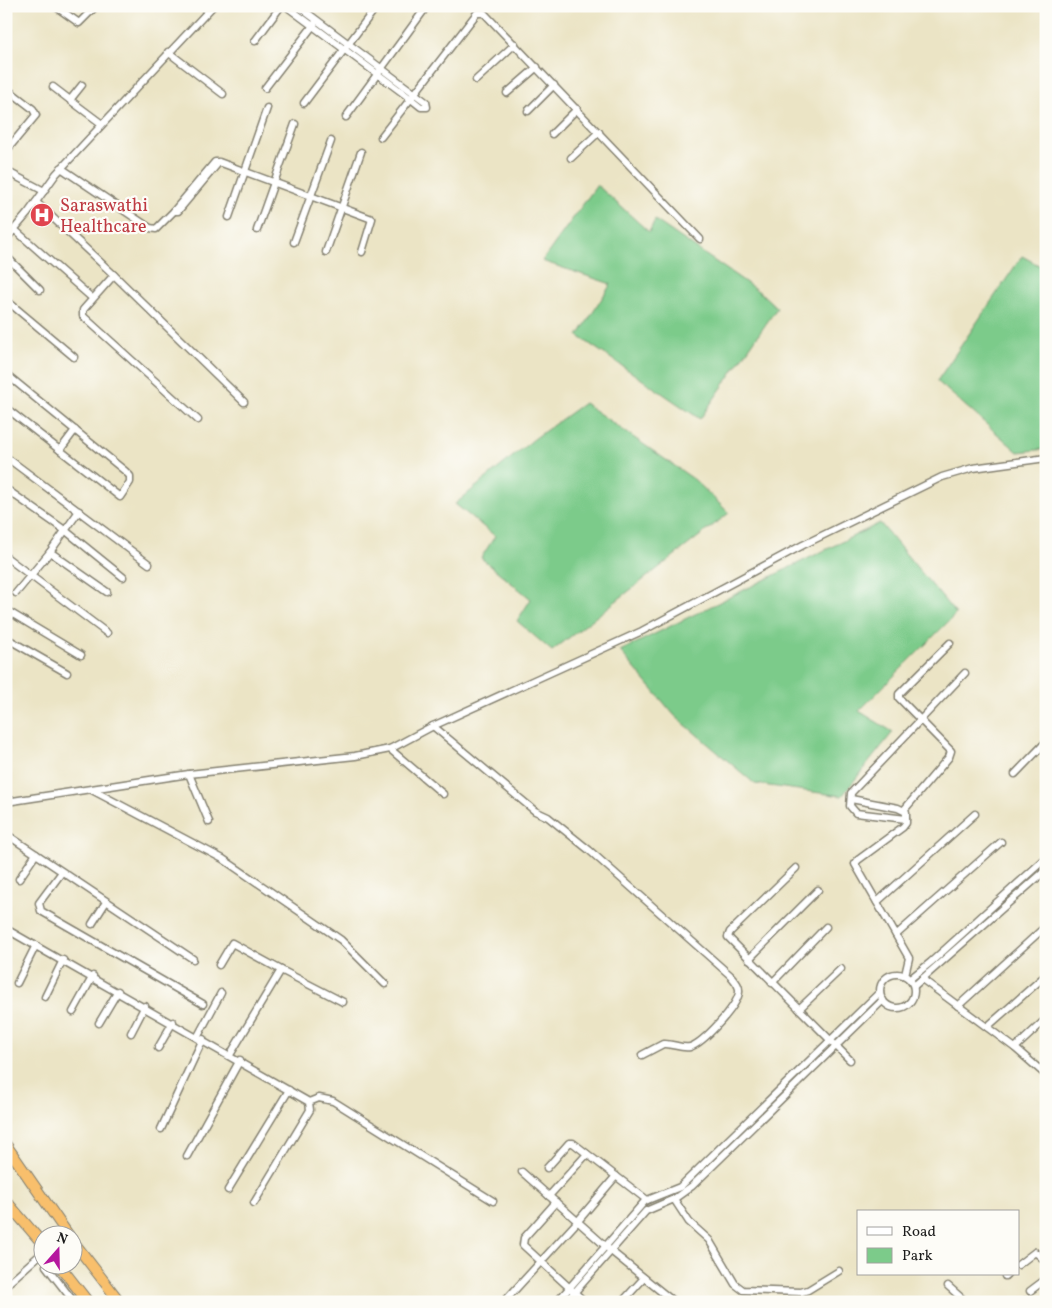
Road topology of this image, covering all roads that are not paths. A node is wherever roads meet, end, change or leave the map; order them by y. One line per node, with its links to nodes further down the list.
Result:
1 (54, 6): 2 (street)
2 (96, 6)
3 (213, 6): 13 (street)
4 (281, 6): 10 (street)
5 (286, 6): 9 (street)
6 (298, 6): 9 (street)
7 (376, 6): 12 (street)
8 (427, 6): 15 (street)
9 (315, 23): 12 (street); 21 (street)
10 (255, 41)
11 (515, 44): 14 (street); 16 (street); 24 (street)
12 (346, 46): 15 (street); 26 (street)
13 (168, 52): 23 (street); 31 (street)
14 (537, 67): 18 (street); 22 (street)
15 (379, 71): 24 (street); 30 (street)
16 (476, 80)
17 (82, 85): 25 (street)
18 (554, 85): 28 (street); 29 (street)
19 (53, 87): 25 (street)
20 (6, 88): 37 (street)
21 (265, 88)
22 (507, 93)
23 (223, 94)
24 (413, 97): 35 (street)
25 (70, 100): 31 (street)
26 (304, 104)
27 (267, 108): 42 (street)
28 (577, 109): 33 (street); 34 (street)
29 (528, 111)
30 (346, 117)
31 (102, 124): 40 (street)
32 (295, 124): 43 (street)
33 (598, 132): 39 (street); 52 (street)
34 (552, 134)
35 (381, 137)
36 (331, 141): 45 (street)
37 (6, 151)
38 (361, 152): 47 (street)
39 (571, 158)
40 (61, 168): 42 (street); 44 (street)
41 (6, 171): 44 (street)
42 (244, 172): 43 (street); 48 (street)
43 (274, 183): 45 (street); 50 (street)
44 (44, 192): 46 (street)
45 (310, 197): 47 (street); 53 (street)
46 (36, 202): 49 (street); 57 (street)
47 (342, 208): 54 (street); 55 (street)
48 (229, 217)
49 (15, 230): 51 (street); 59 (street)
50 (258, 230)
51 (6, 239)
52 (700, 239)
53 (294, 242)
54 (326, 252)
55 (362, 252)
56 (6, 256): 58 (street)
57 (114, 275): 59 (street); 63 (street)
58 (40, 290)
59 (92, 298): 65 (street)
60 (6, 300): 61 (street)
61 (74, 357)
62 (6, 374): 66 (street)
63 (244, 402)
64 (6, 408): 67 (street)
65 (198, 420)
66 (75, 430): 67 (street); 67 (street)
67 (60, 450)
68 (6, 457): 71 (street)
69 (1046, 458): 88 (street)
70 (6, 489): 72 (street)
71 (79, 511): 72 (street); 75 (street)
72 (66, 531): 73 (street); 77 (street)
73 (50, 552): 76 (street); 78 (street)
74 (6, 558): 76 (street)
75 (149, 564)
76 (29, 575): 79 (street); 81 (street)
77 (123, 577)
78 (107, 592)
79 (16, 593)
80 (6, 610): 84 (street)
81 (107, 633)
82 (6, 638): 85 (street)
83 (950, 642): 87 (street)
84 (81, 655)
85 (67, 673)
86 (965, 673): 87 (street)
87 (920, 720): 95 (street); 97 (street)
88 (432, 726): 90 (street); 154 (street)
89 (1046, 742): 92 (street)
90 (390, 749): 91 (street); 94 (street)
91 (189, 774): 93 (street); 100 (street)
92 (1015, 774)
93 (92, 790): 96 (street); 130 (street)
94 (443, 794)
95 (850, 799): 97 (street); 99 (street)
96 (6, 802)
97 (904, 810): 99 (street)
98 (975, 814): 111 (street)
99 (906, 819): 111 (street)
100 (210, 822)
101 (7, 836): 103 (street)
102 (1001, 842): 116 (street)
103 (36, 854): 107 (street); 108 (street)
104 (1046, 858): 126 (street)
105 (796, 868): 118 (street)
106 (1046, 870): 127 (street)
107 (62, 872): 110 (street); 138 (street)
108 (19, 879)
109 (818, 890): 118 (street)
110 (106, 902): 112 (street); 120 (street)
111 (877, 902): 116 (street)
112 (92, 924)
113 (1046, 926): 140 (street)
114 (826, 928): 129 (street)
115 (7, 930): 117 (street)
116 (896, 935): 126 (street)
117 (36, 945): 119 (street); 128 (street)
118 (749, 959): 129 (street)
119 (63, 960): 125 (street); 135 (street)
120 (193, 960)
121 (219, 965): 123 (street)
122 (841, 969): 141 (street)
123 (281, 970): 137 (street); 153 (street)
124 (1046, 974): 146 (street)
125 (93, 976): 132 (street); 142 (street)
126 (907, 977): 131 (street); 133 (street)
127 (922, 979): 131 (street); 140 (street)
128 (17, 983)
129 (772, 983): 141 (street)
130 (385, 984)
131 (914, 986): 136 (street)
132 (118, 991): 139 (street); 145 (street)
133 (880, 992): 136 (street); 149 (street)
134 (221, 993): 148 (street)
135 (45, 997)
136 (882, 1000): 150 (street)
137 (343, 1002)
138 (203, 1004)
139 (145, 1006): 144 (street); 147 (street)
140 (958, 1006): 146 (street)
141 (799, 1009): 149 (street)
142 (73, 1012)
143 (1046, 1019): 152 (street)
144 (173, 1022): 148 (street); 151 (street)
145 (99, 1023)
146 (987, 1027): 152 (street)
147 (131, 1033)
148 (200, 1038): 153 (street); 162 (street)
149 (829, 1039): 150 (street); 172 (street)
150 (835, 1046): 156 (street); 171 (street)
151 (158, 1048)
152 (1015, 1048): 158 (street)
153 (230, 1055): 155 (street)
154 (642, 1056)
155 (240, 1060): 160 (street); 165 (street)
156 (850, 1060)
157 (1046, 1064): 158 (street)
158 (1040, 1069): 159 (street)
159 (1046, 1075)
160 (289, 1090): 161 (street); 169 (street)
161 (309, 1102): 174 (street); 176 (street)
162 (162, 1129)
163 (6, 1145): 178 (highway)
164 (587, 1154): 166 (street); 168 (street); 170 (street)
165 (187, 1156)
166 (547, 1168)
167 (522, 1172): 170 (street)
168 (616, 1176): 172 (street); 177 (street)
169 (228, 1190)
170 (549, 1196): 175 (street)
171 (674, 1199): 180 (street); 186 (street)
172 (647, 1200): 180 (street)
173 (6, 1201): 179 (highway)
174 (493, 1201)
175 (556, 1202): 177 (street); 183 (street)
176 (254, 1203)
177 (578, 1221): 180 (street); 183 (street)
178 (62, 1226)
179 (32, 1231)
180 (609, 1249): 189 (street); 193 (street)
181 (82, 1253): 198 (highway)
182 (1045, 1257): 184 (street)
183 (541, 1262): 193 (street); 199 (street)
184 (1020, 1263)
185 (32, 1264): 191 (street)
186 (839, 1271)
187 (54, 1276): 196 (street)
188 (68, 1276): 197 (highway)
189 (644, 1278): 203 (street); 204 (street)
190 (1046, 1279): 194 (street)
191 (6, 1285)
192 (948, 1286): 195 (street)
193 (572, 1290): 200 (street); 201 (street); 202 (street)
194 (1030, 1291)
195 (963, 1301)
196 (74, 1302)
197 (88, 1302)
198 (120, 1302)
199 (504, 1302)
200 (557, 1302)
201 (566, 1302)
202 (585, 1302)
203 (622, 1302)
204 (674, 1302)

